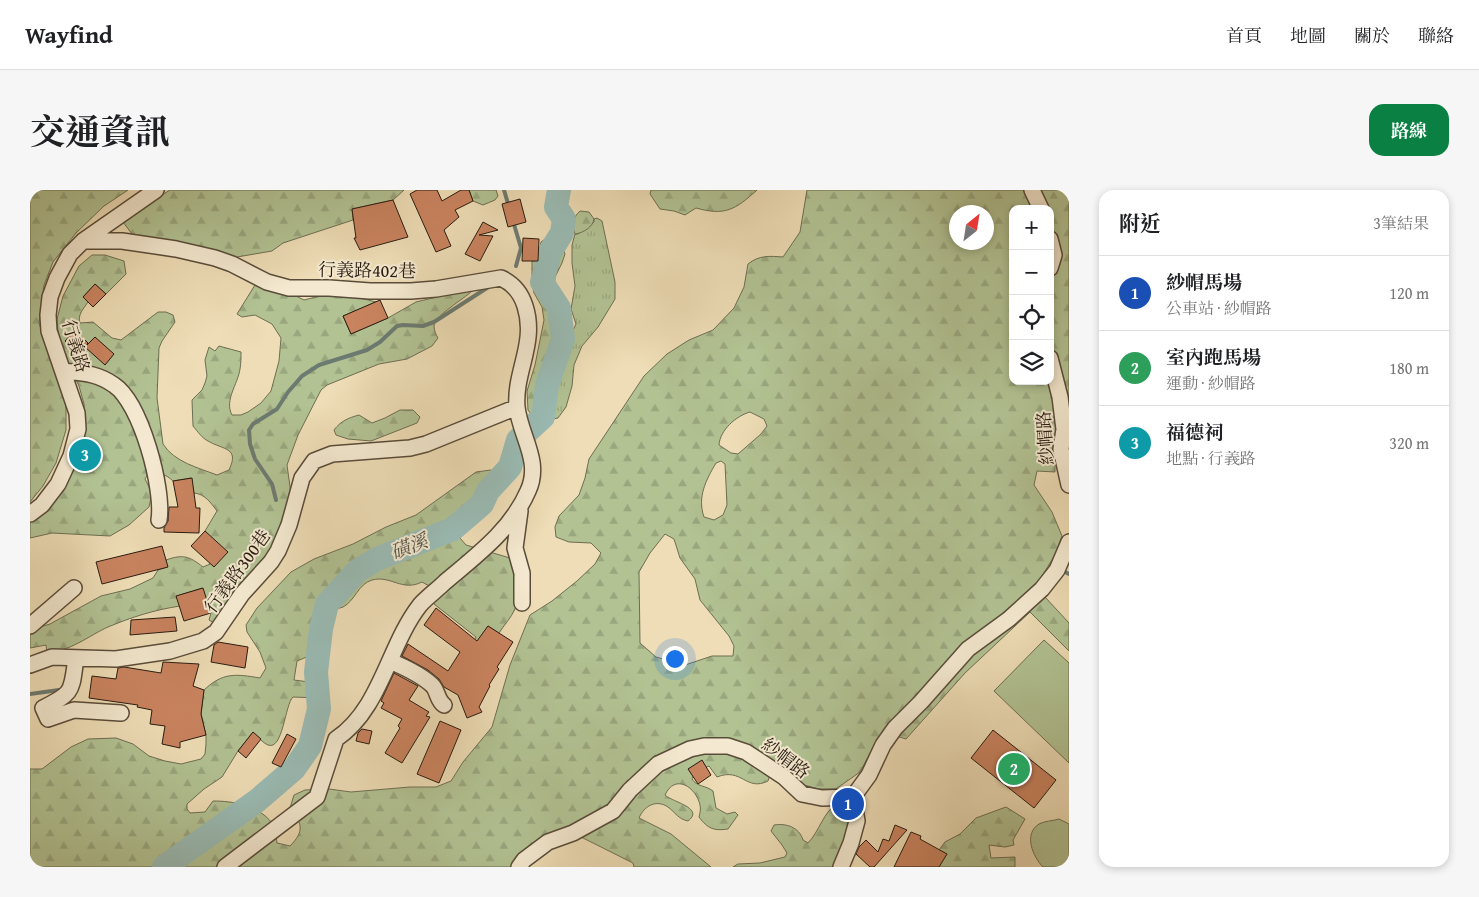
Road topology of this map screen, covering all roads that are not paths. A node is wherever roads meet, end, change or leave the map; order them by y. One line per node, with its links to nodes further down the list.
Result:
1 (156, 190): 4 (street, 行義路)
2 (1032, 190): 3 (street)
3 (1039, 205)
4 (84, 241): 5 (street, 行義路); 7 (street, 行義路402巷)
5 (63, 371): 10 (street, 行義路); 11 (street)
6 (1054, 374): 8 (street, 紗帽路)
7 (519, 414): 9 (street); 18 (street, 行義路300巷)
8 (1069, 485)
9 (520, 507): 14 (street); 19 (street)
10 (30, 514)
11 (159, 520)
12 (1069, 542): 23 (street)
13 (74, 588): 15 (street)
14 (522, 603)
15 (30, 626)
16 (30, 654): 17 (street, 行義路300巷)
17 (52, 657): 18 (street, 行義路300巷); 20 (street, 行義路300巷)
18 (76, 658): 22 (street)
19 (390, 661): 21 (street); 24 (street)
20 (30, 665)
21 (444, 705)
22 (121, 713)
23 (853, 797): 25 (street, 紗帽路); 26 (street)
24 (225, 867)
25 (519, 867)
26 (841, 867)

